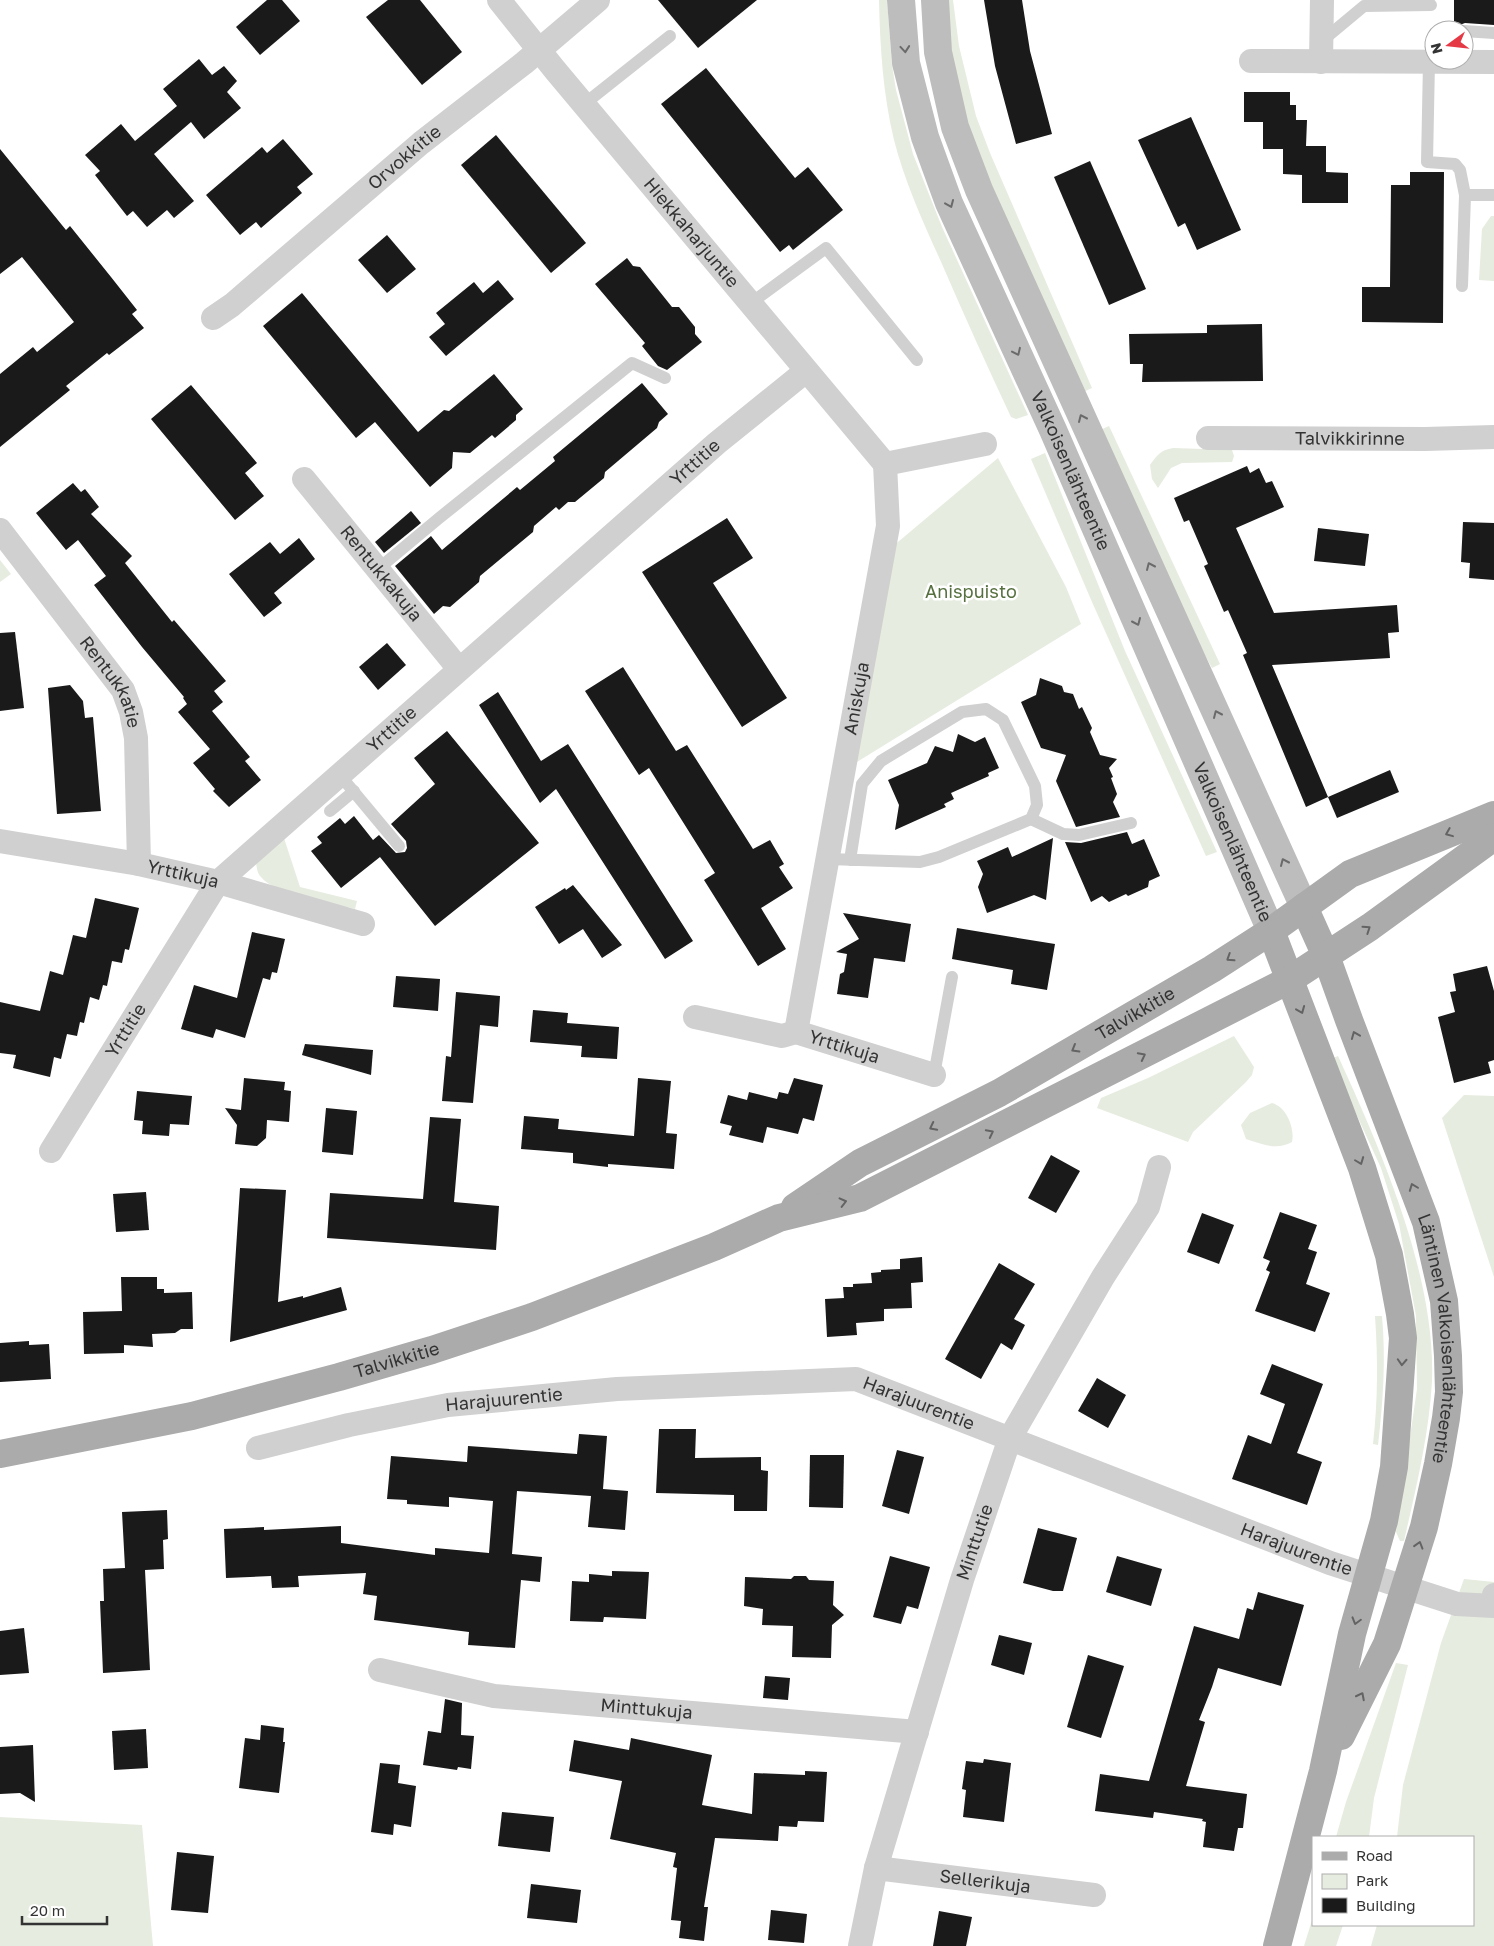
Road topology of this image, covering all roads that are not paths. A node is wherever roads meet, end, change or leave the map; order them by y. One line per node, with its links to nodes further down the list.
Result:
1 (499, 0): 10 (street, Hiekkaharjuntie)
2 (598, 0): 10 (street, Orvokkitie)
3 (901, 0): 47 (main road, Valkoisenlähteentie, one-way to 47)
4 (935, 0): 45 (main road, Valkoisenlähteentie, one-way to 4)
5 (1322, 0): 11 (street)
6 (1430, 5): 11 (lane)
7 (1474, 32): 8 (lane)
8 (1494, 33)
9 (670, 36): 17 (lane)
10 (540, 50): 17 (street, Hiekkaharjuntie); 22 (street, Orvokkitie)
11 (1322, 52): 12 (street); 13 (street)
12 (1251, 61)
13 (1424, 62)
14 (1474, 62): 15 (street)
15 (1494, 62)
16 (1429, 70): 18 (lane)
17 (584, 104): 21 (street, Hiekkaharjuntie)
18 (1464, 195): 19 (lane); 20 (lane)
19 (1494, 195)
20 (1462, 286)
21 (751, 303): 23 (lane); 24 (street, Hiekkaharjuntie)
22 (213, 318)
23 (916, 360)
24 (806, 371): 29 (street, Hiekkaharjuntie); 33 (street, Yrttitie)
25 (665, 378): 32 (lane)
26 (1494, 437): 27 (street, Talvikkirinne)
27 (1208, 438)
28 (985, 444): 29 (street)
29 (885, 464): 42 (street, Aniskuja)
30 (304, 479): 32 (street, Rentukkakuja)
31 (0, 530): 43 (street, Rentukkatie)
32 (378, 569): 33 (street, Rentukkakuja)
33 (459, 669): 34 (street, Yrttitie)
34 (347, 783): 35 (lane); 41 (lane); 44 (street, Yrttitie)
35 (330, 811)
36 (1494, 815): 45 (main road, Talvikkitie, one-way to 45)
37 (1031, 819): 38 (lane); 42 (lane); 42 (lane)
38 (1131, 823)
39 (1494, 837): 48 (main road, Talvikkitie, one-way to 39)
40 (0, 841): 43 (street, Yrttikuja)
41 (399, 846)
42 (839, 859): 52 (street, Aniskuja)
43 (139, 864): 44 (street, Yrttikuja)
44 (218, 882): 46 (street, Yrttikuja); 54 (street, Yrttitie)
45 (1304, 906): 47 (main road, Talvikkitie); 48 (main road, Läntinen Valkoisenlähteentie)
46 (363, 924)
47 (1272, 931): 50 (main road, Läntinen Valkoisenlähteentie); 56 (main road, Talvikkitie, one-way to 56)
48 (1326, 956): 50 (main road, Talvikkitie); 61 (main road, Läntinen Valkoisenlähteentie, one-way to 48)
49 (952, 977): 53 (lane)
50 (1289, 980): 56 (main road, Talvikkitie, one-way to 50); 60 (main road, Läntinen Valkoisenlähteentie, one-way to 60)
51 (695, 1017): 52 (street, Yrttikuja)
52 (796, 1032): 53 (street, Yrttikuja)
53 (934, 1075)
54 (51, 1151)
55 (1159, 1166): 57 (street, Minttutie)
56 (779, 1218): 59 (main road, Talvikkitie)
57 (1010, 1438): 58 (street, Harajuurentie); 60 (street, Harajuurentie); 64 (street, Minttutie)
58 (258, 1448)
59 (0, 1454)
60 (1369, 1574): 61 (street, Harajuurentie); 65 (main road, Läntinen Valkoisenlähteentie, one-way to 65)
61 (1406, 1587): 62 (street, Harajuurentie); 65 (main road, Läntinen Valkoisenlähteentie, one-way to 61)
62 (1493, 1601)
63 (380, 1670): 64 (street, Minttukuja)
64 (917, 1732): 66 (street, Minttutie)
65 (1323, 1771): 69 (main road, Läntinen Valkoisenlähteentie)
66 (876, 1868): 67 (street, Sellerikuja); 68 (street, Minttutie)
67 (1094, 1895)
68 (860, 1946)
69 (1277, 1946)

